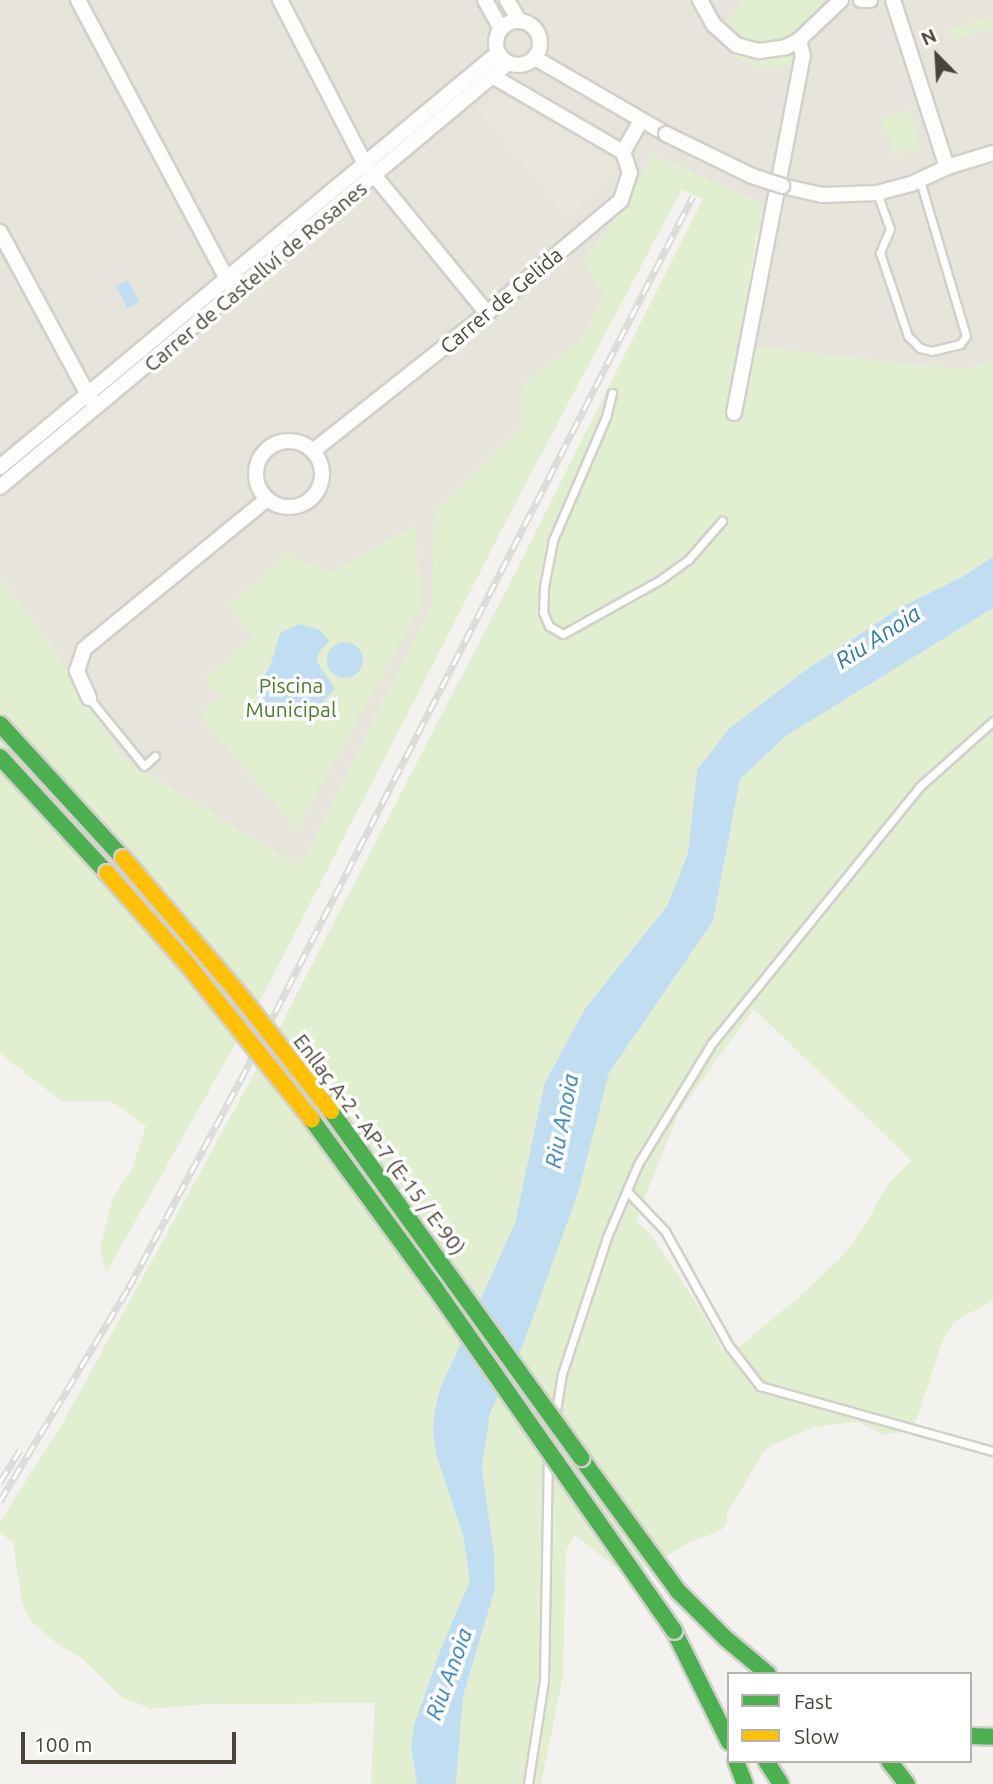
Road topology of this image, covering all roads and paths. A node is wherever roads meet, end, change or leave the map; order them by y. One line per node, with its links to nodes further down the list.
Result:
1 (78, 0): 25 (street)
2 (280, 0): 19 (street)
3 (485, 0): 11 (street)
4 (507, 0): 10 (street)
5 (700, 0): 12 (street)
6 (841, 0): 12 (street)
7 (861, 0): 8 (street)
8 (870, 0)
9 (893, 0): 20 (street)
10 (519, 21): 11 (street); 14 (street)
11 (501, 29): 13 (street)
12 (799, 40): 31 (street)
13 (503, 58): 14 (street); 15 (street, Carrer de Castellví de Rosanes); 19 (street, Carrer de Castellví de Rosanes)
14 (535, 58): 16 (street)
15 (494, 77): 17 (street); 21 (street, Carrer de Castellví de Rosanes)
16 (641, 121): 17 (street); 23 (street, bridge)
17 (623, 152): 27 (street, Carrer de Gelida)
18 (993, 154): 20 (street)
19 (365, 164): 21 (street); 25 (street, Carrer de Castellví de Rosanes)
20 (947, 167): 22 (street)
21 (374, 178): 26 (street, Carrer de Castellví de Rosanes); 27 (street)
22 (920, 181): 23 (street); 23 (lane)
23 (877, 192)
24 (1, 238): 29 (street)
25 (226, 279): 26 (street); 29 (street, Carrer de Castellví de Rosanes)
26 (236, 291): 30 (street, Carrer de Castellví de Rosanes)
27 (487, 313): 32 (street, Carrer de Gelida)
28 (612, 393): 36 (lane)
29 (85, 394): 30 (street); 33 (street, Carrer de Castellví de Rosanes)
30 (97, 406): 34 (street, Carrer de Castellví de Rosanes)
31 (734, 413)
32 (313, 452): 35 (street); 35 (street)
33 (0, 467)
34 (0, 487)
35 (267, 499): 37 (street)
36 (722, 521)
37 (89, 698): 41 (lane)
38 (993, 721): 42 (lane)
39 (0, 724): 46 (highway, Enllaç A-2 - AP-7 (E-15 / E-90), bridge)
40 (0, 757): 47 (highway, Enllaç A-2 - AP-7 (E-15 / E-90), bridge)
41 (155, 757)
42 (627, 1191): 43 (lane); 45 (lane)
43 (553, 1428)
44 (551, 1442): 57 (lane)
45 (993, 1451)
46 (718, 1629): 48 (highway); 49 (highway)
47 (684, 1647): 50 (highway); 53 (highway)
48 (766, 1672)
49 (783, 1672)
50 (727, 1703)
51 (972, 1736): 52 (highway)
52 (993, 1737)
53 (727, 1738)
54 (737, 1763): 58 (highway)
55 (767, 1763): 59 (highway)
56 (890, 1763): 60 (highway)
57 (528, 1784)
58 (745, 1784)
59 (781, 1784)
60 (906, 1784)

